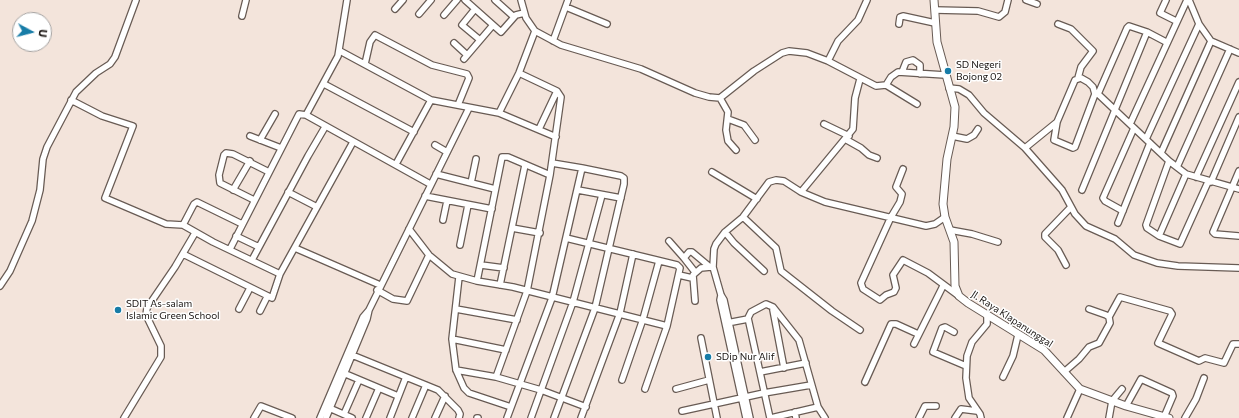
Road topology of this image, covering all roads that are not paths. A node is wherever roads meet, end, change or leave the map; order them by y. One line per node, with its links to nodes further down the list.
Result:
1 (136, 0): 58 (street)
2 (246, 0): 24 (street)
3 (347, 0): 41 (street)
4 (403, 0): 18 (street)
5 (430, 0): 22 (street)
6 (457, 0): 23 (street)
7 (465, 0): 19 (street)
8 (495, 0): 25 (street)
9 (521, 0): 21 (street)
10 (867, 0): 43 (street)
11 (934, 0): 20 (street, Jl. Raya Klapanunggal)
12 (1008, 0): 20 (street)
13 (1026, 0): 17 (street)
14 (1166, 0): 26 (street)
15 (1188, 0): 26 (street); 31 (street)
16 (566, 2): 28 (street); 36 (street)
17 (1037, 4)
18 (395, 9)
19 (476, 9): 32 (street); 35 (street)
20 (935, 10): 27 (street, Jl. Raya Klapanunggal)
21 (524, 13): 25 (street); 33 (street)
22 (419, 14)
23 (444, 15)
24 (242, 16)
25 (514, 17): 32 (street)
26 (1176, 21): 38 (street)
27 (935, 23): 29 (street); 48 (street, Jl. Raya Klapanunggal)
28 (607, 24)
29 (899, 24)
30 (1058, 24): 50 (street)
31 (1199, 24): 37 (street); 82 (street)
32 (493, 25): 35 (street)
33 (535, 31): 36 (street); 46 (street)
34 (1147, 32): 38 (street); 56 (street); 63 (street)
35 (480, 40): 39 (street)
36 (553, 41): 57 (street)
37 (1211, 41): 40 (street); 89 (street)
38 (1166, 42): 71 (street)
39 (454, 44)
40 (1230, 49): 42 (street); 98 (street)
41 (340, 51): 44 (street); 52 (street)
42 (1239, 52)
43 (828, 61): 49 (street); 57 (street)
44 (365, 64): 59 (street); 61 (street)
45 (902, 72): 47 (street); 47 (street); 53 (street)
46 (519, 73): 55 (street); 64 (street)
47 (920, 74): 48 (street)
48 (944, 75): 54 (street, Jl. Raya Klapanunggal)
49 (860, 78): 53 (street); 79 (street)
50 (1078, 78): 56 (street); 69 (street)
51 (1239, 82): 106 (street)
52 (324, 84): 66 (street); 75 (street)
53 (886, 85): 60 (street)
54 (949, 88): 77 (street, Jl. Raya Klapanunggal); 86 (street)
55 (557, 90): 73 (street); 78 (street)
56 (1097, 94): 63 (street); 69 (street)
57 (720, 98): 68 (street)
58 (71, 100): 135 (street); 174 (street)
59 (431, 100): 61 (street); 75 (street)
60 (917, 104)
61 (458, 105): 62 (street)
62 (469, 108): 64 (street); 88 (street)
63 (1114, 111): 71 (street); 115 (street)
64 (499, 112): 73 (street)
65 (275, 114): 80 (street)
66 (306, 115): 72 (street); 85 (street)
67 (1239, 117): 107 (street)
68 (728, 119): 81 (street); 87 (street)
69 (1058, 122): 86 (street)
70 (824, 124): 79 (street)
71 (1132, 126): 82 (street); 128 (street)
72 (325, 127): 83 (street); 116 (street)
73 (539, 129): 78 (street)
74 (978, 129): 77 (street)
75 (414, 132): 95 (street)
76 (250, 136): 80 (street)
77 (952, 136): 131 (street, Jl. Raya Klapanunggal)
78 (556, 137): 94 (street)
79 (847, 138): 90 (street); 117 (street)
80 (260, 140): 85 (street)
81 (754, 140)
82 (1148, 141): 89 (street); 128 (street)
83 (353, 142): 95 (street); 125 (street)
84 (435, 145): 88 (street)
85 (281, 148): 101 (street)
86 (1025, 148): 126 (street)
87 (736, 150)
88 (447, 152): 103 (street)
89 (1161, 152): 93 (street)
90 (877, 158)
91 (476, 159): 108 (street)
92 (250, 161): 101 (street); 113 (street); 113 (street)
93 (1169, 161): 98 (street); 144 (street)
94 (552, 163): 97 (street); 105 (street)
95 (396, 164): 109 (street)
96 (524, 165): 105 (street); 111 (street); 136 (street)
97 (582, 168): 114 (street); 120 (street)
98 (1177, 168): 104 (street)
99 (903, 169): 130 (street)
100 (1239, 171): 110 (street)
101 (269, 172): 122 (street)
102 (712, 172): 121 (street)
103 (436, 174): 108 (street); 109 (street)
104 (1186, 174): 106 (street); 144 (street)
105 (550, 175): 142 (street)
106 (1196, 177): 107 (street)
107 (1209, 182): 110 (street); 144 (street)
108 (471, 183): 111 (street)
109 (430, 184): 119 (street)
110 (1232, 187): 112 (street); 145 (street)
111 (495, 189): 127 (street)
112 (1239, 189)
113 (233, 190): 122 (street)
114 (578, 190): 118 (street); 146 (street)
115 (1082, 190)
116 (288, 192): 125 (street); 151 (street)
117 (801, 192): 121 (street); 130 (street)
118 (602, 195): 120 (street); 149 (street)
119 (425, 196): 123 (street); 137 (street)
120 (621, 198): 153 (street)
121 (757, 199): 129 (street)
122 (254, 200): 134 (street)
123 (447, 201): 124 (street); 132 (street)
124 (468, 205): 127 (street); 150 (street)
125 (317, 207): 152 (street)
126 (1071, 207): 162 (street); 165 (street)
127 (492, 209): 161 (street)
128 (1123, 211): 133 (street)
129 (743, 217): 141 (street); 199 (street)
130 (891, 217): 131 (street); 175 (street)
131 (945, 217): 138 (street, Jl. Raya Klapanunggal)
132 (443, 220)
133 (1118, 223)
134 (242, 224): 135 (street); 143 (street)
135 (183, 225): 140 (street)
136 (512, 228): 142 (street); 164 (street)
137 (409, 229): 157 (street); 177 (street)
138 (950, 230): 148 (street); 179 (street, Jl. Raya Klapanunggal)
139 (1239, 230): 145 (street)
140 (195, 232): 154 (street); 155 (street)
141 (726, 232): 163 (street); 166 (street)
142 (540, 233): 178 (street)
143 (236, 236): 151 (street); 154 (street)
144 (1159, 236)
145 (1237, 236)
146 (566, 238): 149 (street); 181 (street)
147 (669, 242): 158 (street)
148 (998, 242)
149 (590, 243): 153 (street); 183 (street)
150 (460, 245)
151 (259, 247): 159 (street)
152 (295, 248): 168 (street); 177 (street)
153 (609, 248): 156 (street); 184 (street)
154 (230, 249): 159 (street)
155 (183, 254): 176 (street); 252 (street)
156 (632, 254): 160 (street); 191 (street)
157 (429, 255): 170 (street); 177 (street)
158 (684, 258): 163 (street); 167 (street)
159 (252, 260): 168 (street)
160 (659, 261): 169 (street); 194 (street)
161 (481, 265): 164 (street); 172 (street)
162 (1066, 265)
163 (712, 267): 167 (street); 197 (street)
164 (504, 268): 173 (street)
165 (1239, 268)
166 (764, 271)
167 (695, 272): 171 (street)
168 (280, 274): 180 (street)
169 (679, 274): 171 (street); 198 (street)
170 (459, 277): 172 (street); 187 (street)
171 (692, 278): 182 (street)
172 (477, 281): 173 (street)
173 (500, 285): 178 (street)
174 (0, 286)
175 (943, 286): 179 (street); 201 (street)
176 (250, 288): 180 (street); 186 (street)
177 (379, 288): 189 (street)
178 (527, 291): 181 (street); 196 (street)
179 (959, 296): 192 (street, Jl. Raya Klapanunggal)
180 (267, 297): 190 (street)
181 (552, 298): 183 (street); 224 (street)
182 (695, 301)
183 (573, 302): 184 (street); 232 (street)
184 (595, 308): 191 (street); 236 (street)
185 (773, 308): 195 (street); 209 (street); 211 (street)
186 (239, 309)
187 (456, 309): 196 (street); 204 (street)
188 (1089, 309): 193 (street)
189 (369, 310): 208 (street); 215 (street)
190 (260, 311)
191 (620, 313): 194 (street); 243 (street)
192 (987, 314): 202 (street, Jl. Raya Klapanunggal); 210 (street)
193 (1109, 317): 206 (street); 214 (street)
194 (643, 319): 198 (street); 221 (street)
195 (748, 319): 197 (street); 213 (street)
196 (517, 320): 207 (street)
197 (727, 323): 237 (street)
198 (667, 326): 228 (street)
199 (860, 330)
200 (954, 332): 210 (street)
201 (918, 334): 205 (street); 223 (street)
202 (1018, 335): 214 (street, Jl. Raya Klapanunggal); 218 (street)
203 (701, 338): 222 (street)
204 (452, 339): 207 (street); 212 (street)
205 (914, 344)
206 (1239, 344)
207 (506, 350): 217 (street)
208 (352, 355): 215 (street); 216 (street)
209 (806, 363): 211 (street); 226 (street)
210 (966, 366): 247 (street)
211 (784, 368): 213 (street)
212 (456, 370): 217 (street); 242 (street)
213 (760, 372): 233 (street)
214 (1064, 372): 230 (street, Jl. Raya Klapanunggal)
215 (342, 373): 220 (street); 245 (street)
216 (406, 377): 225 (street); 234 (street)
217 (496, 377): 224 (street)
218 (1003, 378)
219 (1204, 378): 276 (street)
220 (358, 380): 227 (street); 249 (street)
221 (622, 380)
222 (709, 380): 229 (street); 239 (street)
223 (865, 382)
224 (519, 384): 232 (street); 242 (street)
225 (426, 385): 235 (street); 260 (street)
226 (811, 385): 233 (street); 244 (street)
227 (378, 388): 234 (street); 258 (street)
228 (645, 389)
229 (676, 389)
230 (1080, 389): 238 (street, Jl. Raya Klapanunggal); 274 (street)
231 (1122, 389): 238 (street)
232 (541, 390): 236 (street); 264 (street)
233 (764, 393): 237 (street); 268 (street)
234 (398, 396): 259 (street)
235 (445, 396): 261 (street); 262 (street)
236 (562, 398): 243 (street); 265 (street)
237 (745, 399): 239 (street); 250 (street)
238 (1112, 401): 241 (street, Jl. Raya Klapanunggal); 275 (street)
239 (714, 404): 246 (street); 267 (street)
240 (936, 406): 271 (street)
241 (1126, 406): 251 (street, Jl. Raya Klapanunggal); 251 (street)
242 (511, 407): 263 (street)
243 (586, 407): 266 (street)
244 (818, 407): 248 (street); 270 (street)
245 (327, 408): 249 (street); 255 (street); 256 (street)
246 (682, 411)
247 (977, 411): 272 (street); 273 (street)
248 (795, 412): 268 (street); 269 (street)
249 (344, 414): 257 (street)
250 (748, 416)
251 (1167, 417)
252 (124, 418)
253 (254, 418): 254 (street)
254 (292, 418)
255 (320, 418)
256 (326, 418)
257 (352, 418)
258 (366, 418)
259 (390, 418)
260 (412, 418)
261 (436, 418)
262 (459, 418)
263 (507, 418)
264 (531, 418)
265 (554, 418)
266 (581, 418)
267 (717, 418)
268 (771, 418)
269 (796, 418)
270 (825, 418)
271 (919, 418)
272 (955, 418)
273 (981, 418)
274 (1067, 418)
275 (1109, 418)
276 (1185, 418)

